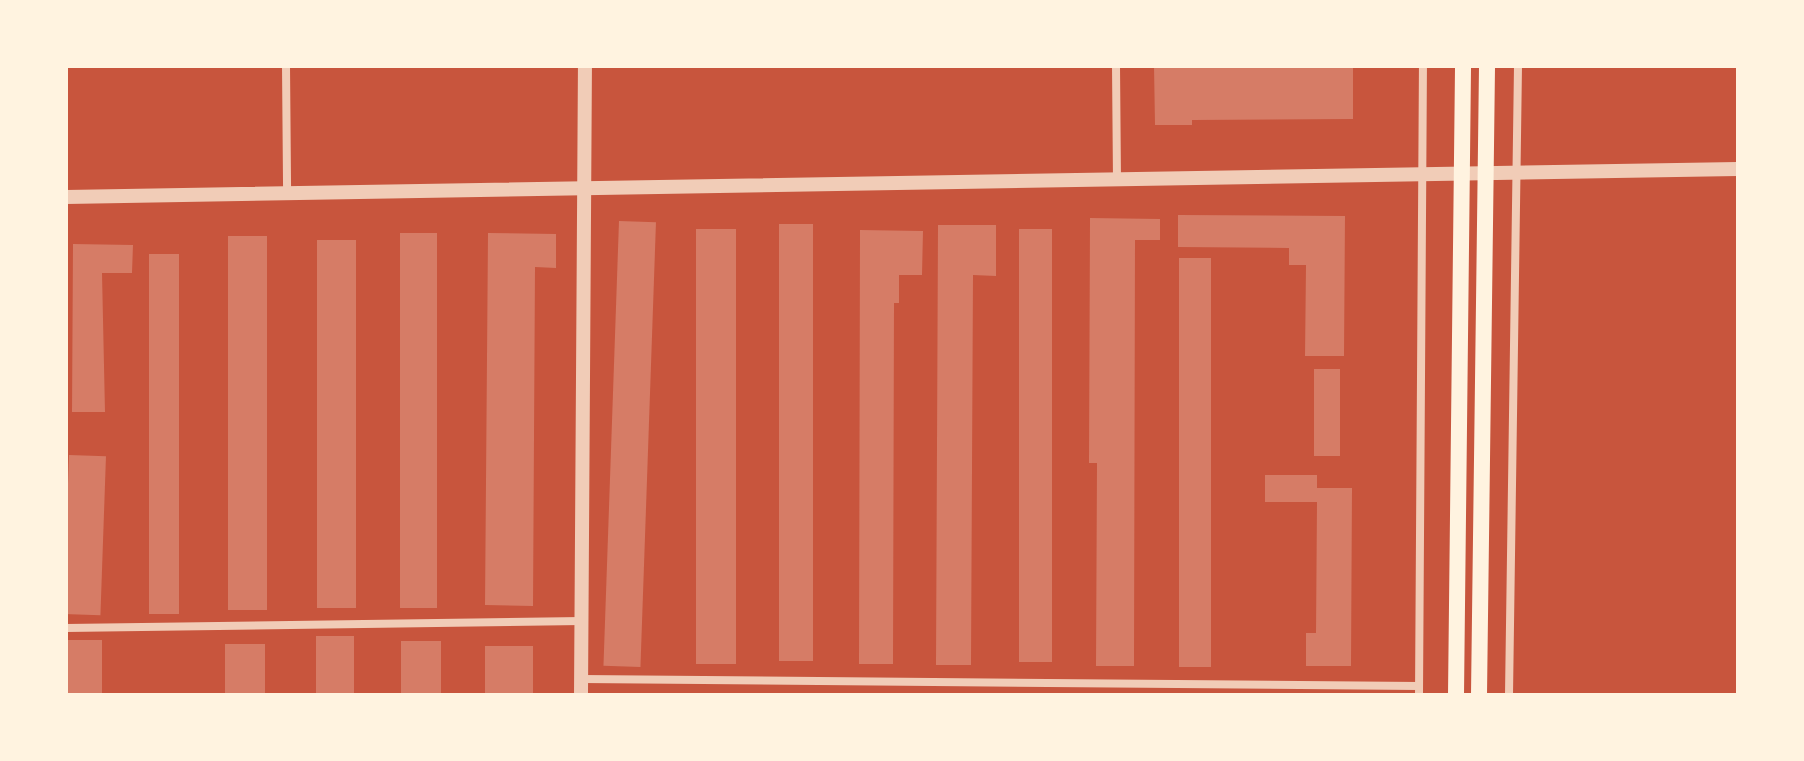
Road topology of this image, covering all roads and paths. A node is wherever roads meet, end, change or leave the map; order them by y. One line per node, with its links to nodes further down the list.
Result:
1 (286, 66): 15 (street)
2 (585, 66): 14 (street)
3 (1116, 66): 13 (street)
4 (1423, 66): 12 (street)
5 (1463, 66): 11 (main road)
6 (1487, 66): 9 (main road)
7 (1518, 66): 10 (street)
8 (1738, 169): 10 (street)
9 (1486, 173): 10 (street); 11 (street); 23 (main road)
10 (1517, 173): 24 (street)
11 (1462, 174): 12 (street); 22 (main road)
12 (1421, 175): 13 (street); 20 (street)
13 (1117, 179): 14 (street)
14 (587, 188): 15 (street); 17 (street)
15 (287, 193): 16 (street)
16 (66, 197)
17 (582, 621): 18 (street); 19 (street)
18 (66, 628)
19 (581, 679): 20 (street); 21 (street)
20 (1419, 690)
21 (581, 695)
22 (1456, 695)
23 (1479, 695)
24 (1509, 695)

